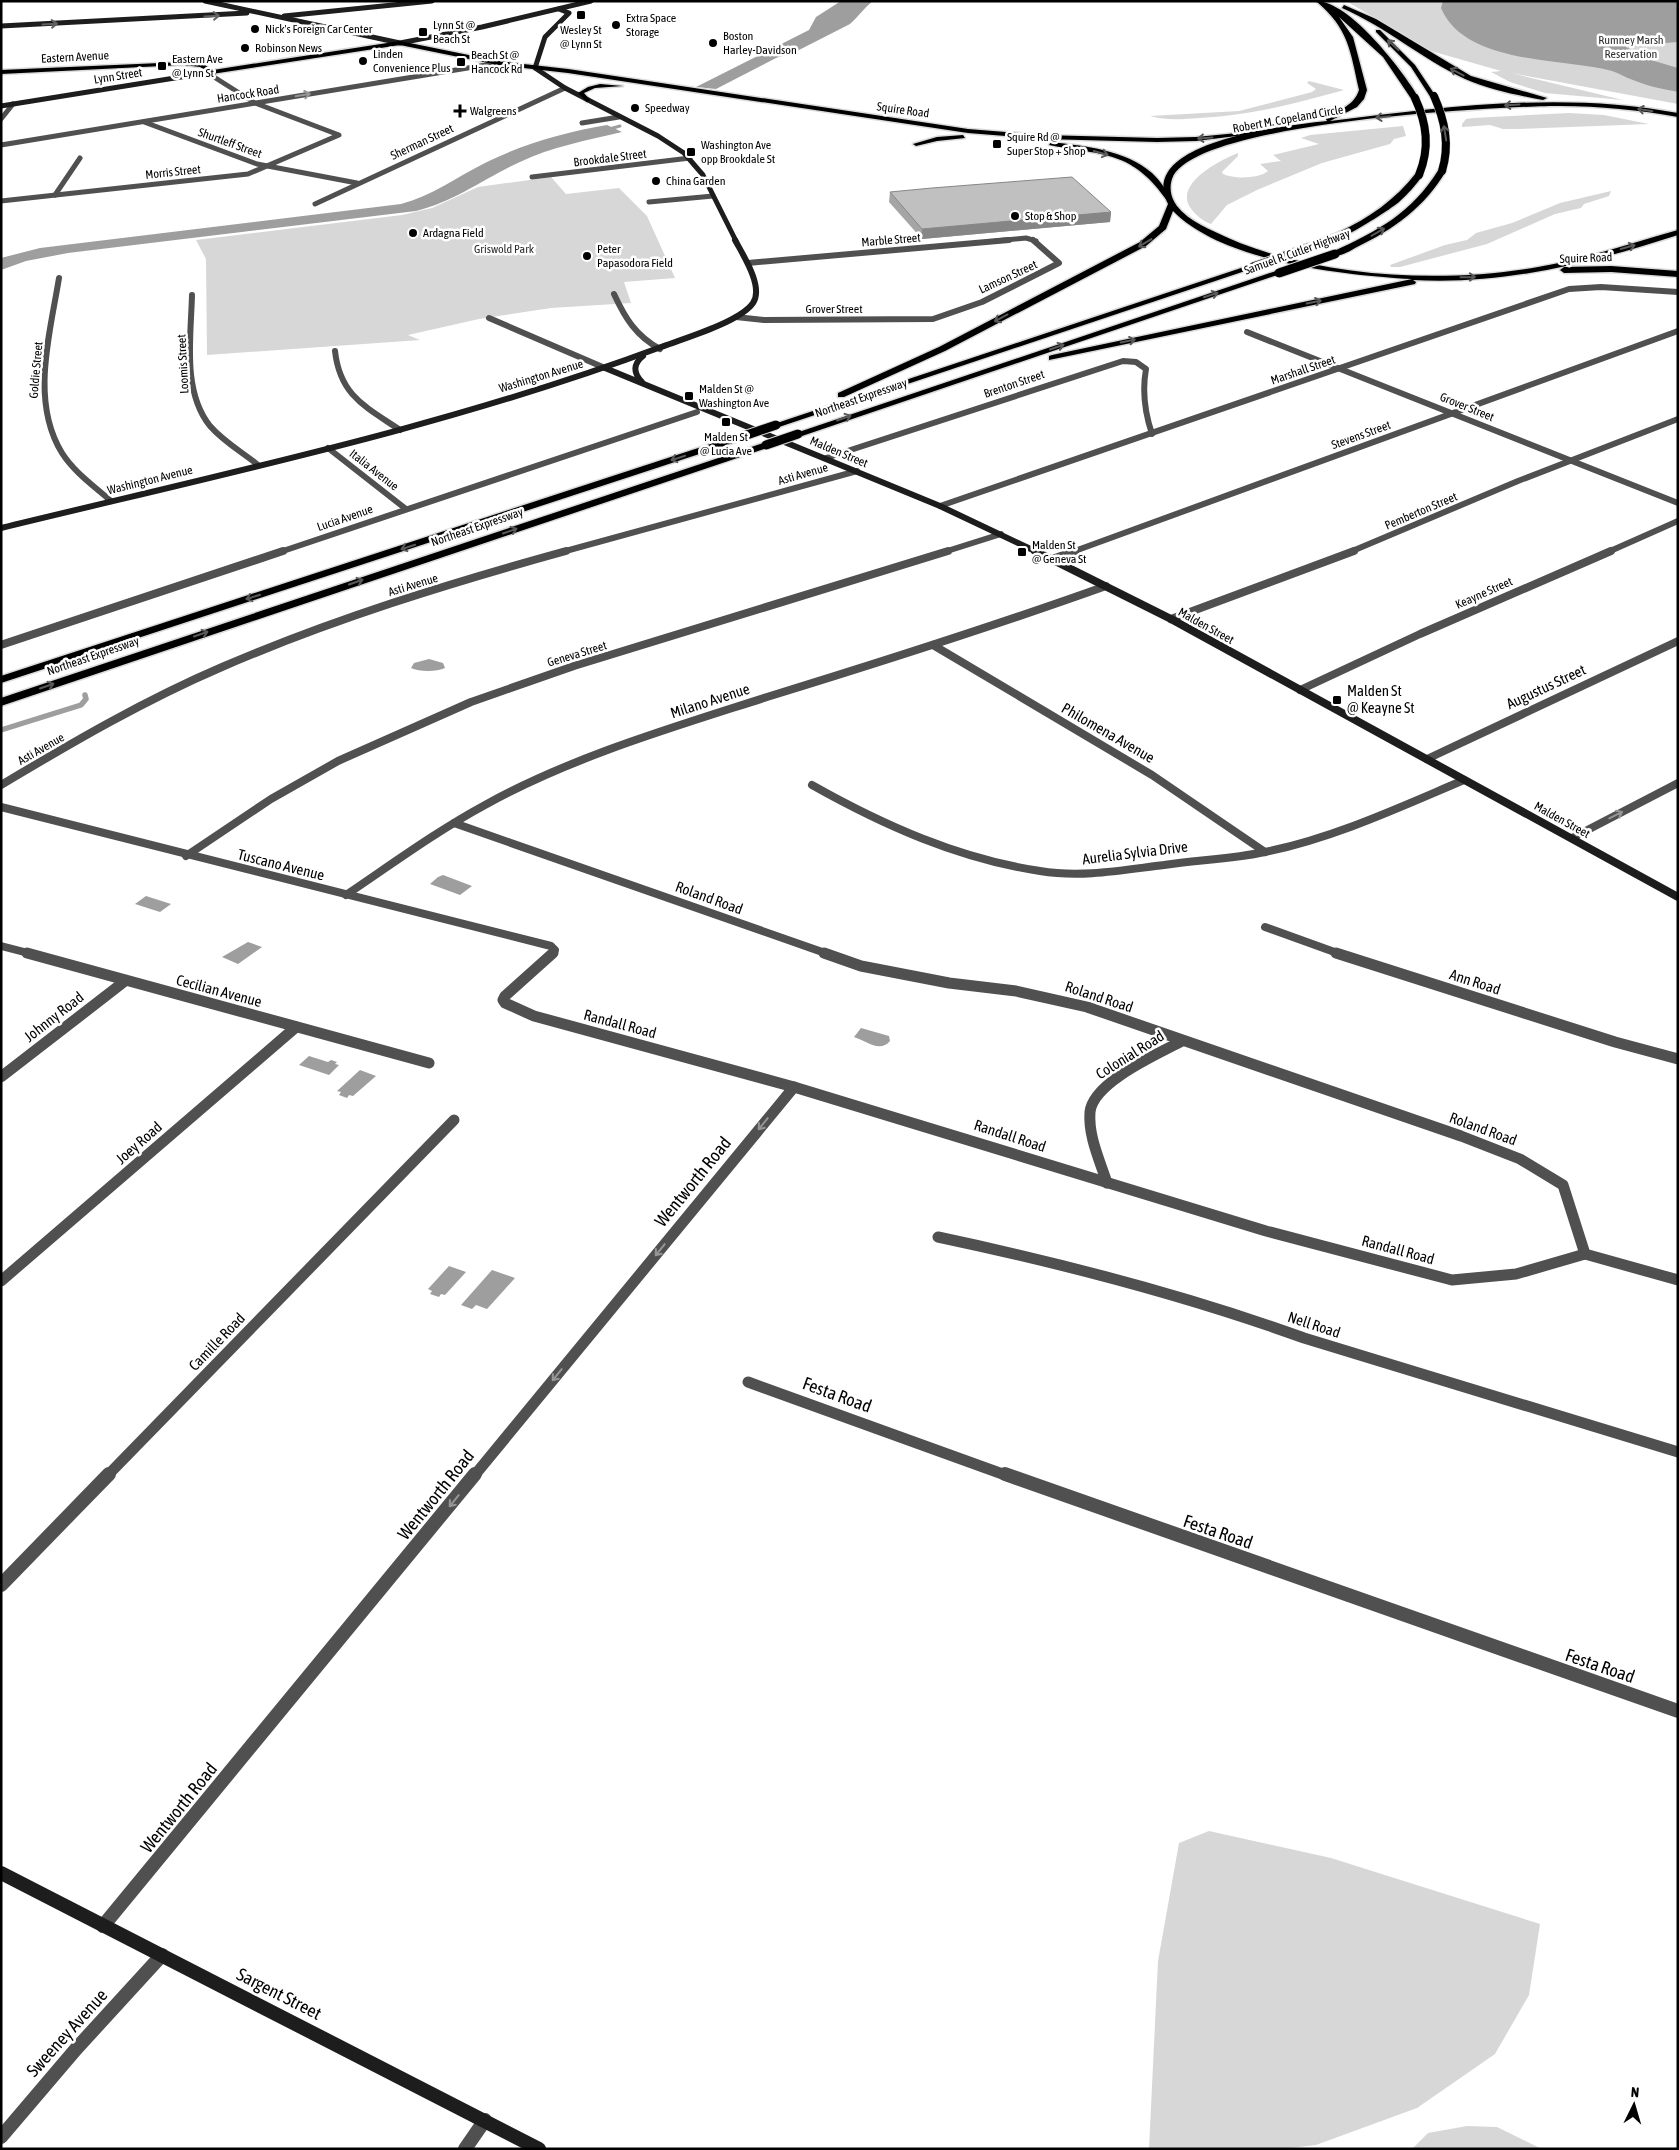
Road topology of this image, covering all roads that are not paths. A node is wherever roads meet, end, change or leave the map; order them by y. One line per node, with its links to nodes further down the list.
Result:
1 (205, 1): 6 (street)
2 (225, 1): 6 (street)
3 (432, 1): 10 (street)
4 (591, 1): 8 (street, Lynn Street)
5 (1319, 1): 7 (highway, Samuel R. Cutler Highway)
6 (219, 4): 9 (street)
7 (1329, 8): 33 (highway); 69 (highway, Samuel R. Cutler Highway, bridge)
8 (560, 9): 12 (street, Lynn Street); 18 (street)
9 (254, 12): 10 (street); 11 (street, one-way to 9)
10 (281, 17): 12 (street)
11 (1, 26)
12 (400, 42): 15 (main road); 17 (main road, Lynn Street)
13 (210, 62): 16 (main road, Eastern Avenue)
14 (223, 63): 17 (main road)
15 (498, 63): 18 (main road); 24 (street, Hancock Road, one-way to 15)
16 (149, 65): 19 (main road, Eastern Avenue); 20 (main road, Eastern Avenue)
17 (238, 68): 20 (main road, Lynn Street)
18 (538, 71): 21 (main road, Squire Road); 22 (street, Washington Avenue); 34 (main road, Squire Road, one-way to 18)
19 (1, 72)
20 (212, 72): 24 (street); 25 (street, Lynn Street)
21 (627, 87): 23 (main road); 35 (main road, Squire Road)
22 (565, 88): 23 (street, Washington Avenue); 42 (street, Sherman Street)
23 (587, 100): 29 (street, Washington Avenue)
24 (255, 103): 31 (street, Hancock Road); 40 (street, Morris Street)
25 (13, 104): 27 (street, Lynn Street); 30 (street)
26 (1589, 104): 28 (highway, Robert M. Copeland Circle, one-way to 26); 33 (highway, Robert M. Copeland Circle, one-way to 33); 70 (highway, Samuel R. Cutler Highway, one-way to 26, bridge)
27 (1, 106)
28 (1678, 115)
29 (619, 117): 32 (street); 39 (street, Washington Avenue)
30 (1, 119)
31 (143, 122): 37 (street, Hancock Road); 40 (street, Shurtleff Street)
32 (582, 123)
33 (1308, 126): 34 (highway, Robert M. Copeland Circle)
34 (1271, 132): 47 (highway, Robert M. Copeland Circle)
35 (963, 137): 36 (main road); 47 (main road, Squire Road, one-way to 47)
36 (916, 144)
37 (1, 145)
38 (80, 158): 43 (street)
39 (690, 158): 41 (street, Brookdale Street); 44 (street, Washington Avenue)
40 (269, 167): 42 (street, Shurtleff Street); 43 (street, Morris Street)
41 (532, 177)
42 (357, 183): 48 (street, Sherman Street)
43 (55, 195): 45 (street, Morris Street)
44 (713, 196): 46 (street); 51 (street, Washington Avenue)
45 (1, 201)
46 (648, 202)
47 (1171, 203): 54 (highway); 75 (highway, one-way to 75)
48 (315, 204)
49 (1678, 232): 53 (highway, one-way to 49)
50 (1035, 240): 51 (street, Marble Street); 61 (street, Lamson Street)
51 (748, 264): 59 (street, Washington Avenue)
52 (1678, 274): 53 (highway, Squire Road)
53 (1495, 276): 54 (highway, one-way to 53)
54 (1441, 277): 70 (highway, one-way to 54)
55 (59, 278): 83 (street, Goldie Street)
56 (1678, 292): 68 (street, Marshall Street)
57 (614, 294): 64 (street)
58 (192, 295): 81 (street, Loomis Street)
59 (736, 317): 61 (street, Grover Street); 64 (street, Washington Avenue)
60 (489, 318): 67 (street, Malden Street)
61 (933, 319)
62 (1678, 331): 73 (street, Stevens Street)
63 (1247, 332): 68 (street, Grover Street)
64 (660, 349): 66 (street, Washington Avenue)
65 (334, 351): 76 (street)
66 (646, 354): 67 (street, Washington Avenue); 71 (street)
67 (605, 368): 71 (street, Malden Street); 76 (street, Washington Avenue)
68 (1339, 369): 73 (street, Grover Street); 77 (street, Marshall Street)
69 (945, 370): 75 (highway, Northeast Expressway)
70 (961, 379): 98 (highway, Northeast Expressway, one-way to 70, bridge)
71 (643, 383): 72 (street, Malden Street)
72 (706, 409): 79 (street, Malden Street); 86 (street, Lucia Avenue)
73 (1453, 413): 80 (street, Grover Street); 90 (street, Stevens Street)
74 (1678, 419): 80 (street, Pemberton Street)
75 (776, 425): 96 (highway, Northeast Expressway, one-way to 96, bridge)
76 (400, 430): 78 (street, Washington Avenue)
77 (1152, 434): 79 (street, Brenton Street); 85 (street, Marshall Street)
78 (328, 448): 81 (street, Washington Avenue); 86 (street, Italia Avenue)
79 (826, 458): 82 (street, Malden Street)
80 (1570, 461): 84 (street, Grover Street); 92 (street, Pemberton Street)
81 (258, 465): 83 (street, Washington Avenue)
82 (857, 471): 85 (street, Malden Street); 102 (street, Asti Avenue)
83 (110, 501): 88 (street, Washington Avenue)
84 (1678, 504)
85 (940, 506): 89 (street, Malden Street)
86 (406, 509): 94 (street, Lucia Avenue)
87 (1678, 521): 97 (street, Keayne Street)
88 (1, 528)
89 (1001, 534): 90 (street, Malden Street); 108 (street, Geneva Street)
90 (1052, 559): 91 (street, Malden Street)
91 (1106, 586): 92 (street, Malden Street); 95 (street, Milano Avenue)
92 (1171, 619): 97 (street, Malden Street)
93 (1678, 641): 99 (street, Augustus Street)
94 (1, 645)
95 (933, 645): 105 (street, Milano Avenue); 107 (street, Philomena Avenue)
96 (1, 680)
97 (1300, 690): 99 (street, Malden Street)
98 (1, 702)
99 (1427, 759): 100 (street, Malden Street)
100 (1464, 780): 106 (street, Malden Street); 107 (street, Aurelia Sylvia Drive)
101 (1678, 783): 106 (street, one-way to 101)
102 (1, 785)
103 (812, 785): 107 (street, Aurelia Sylvia Drive)
104 (1, 807): 108 (street, Tuscano Avenue)
105 (454, 823): 109 (street, Milano Avenue); 116 (street, Roland Road)
106 (1572, 838): 110 (street, Malden Street)
107 (1265, 852)
108 (186, 856): 109 (street, Tuscano Avenue)
109 (346, 895): 113 (street, Tuscano Avenue)
110 (1678, 898)
111 (1265, 928): 117 (street, Ann Road)
112 (1, 946): 114 (street, Cecilian Avenue)
113 (555, 949): 120 (street, Randall Road)
114 (124, 981): 115 (street, Cecilian Avenue); 119 (street, Johnny Road)
115 (296, 1027): 118 (street, Cecilian Avenue); 126 (street, Joey Road)
116 (1182, 1040): 122 (street, Colonial Road); 124 (street, Roland Road)
117 (1678, 1059)
118 (429, 1063)
119 (1, 1077)
120 (794, 1086): 122 (street, Randall Road); 132 (street, Wentworth Road, one-way to 132)
121 (454, 1120): 129 (street, Camille Road)
122 (1106, 1183): 124 (street, Randall Road)
123 (938, 1237): 128 (street, Nell Road)
124 (1585, 1254): 125 (street)
125 (1678, 1280)
126 (1, 1281)
127 (748, 1382): 130 (street, Festa Road)
128 (1678, 1452)
129 (1, 1585)
130 (1678, 1711)
131 (1, 1873): 132 (street, Sargent Street)
132 (103, 1926): 133 (street, Sargent Street)
133 (162, 1955): 134 (street, Sargent Street); 135 (street, Sweeney Avenue)
134 (485, 2120): 136 (street); 137 (street, Sargent Street)
135 (1, 2137)
136 (465, 2149)
137 (538, 2149)

